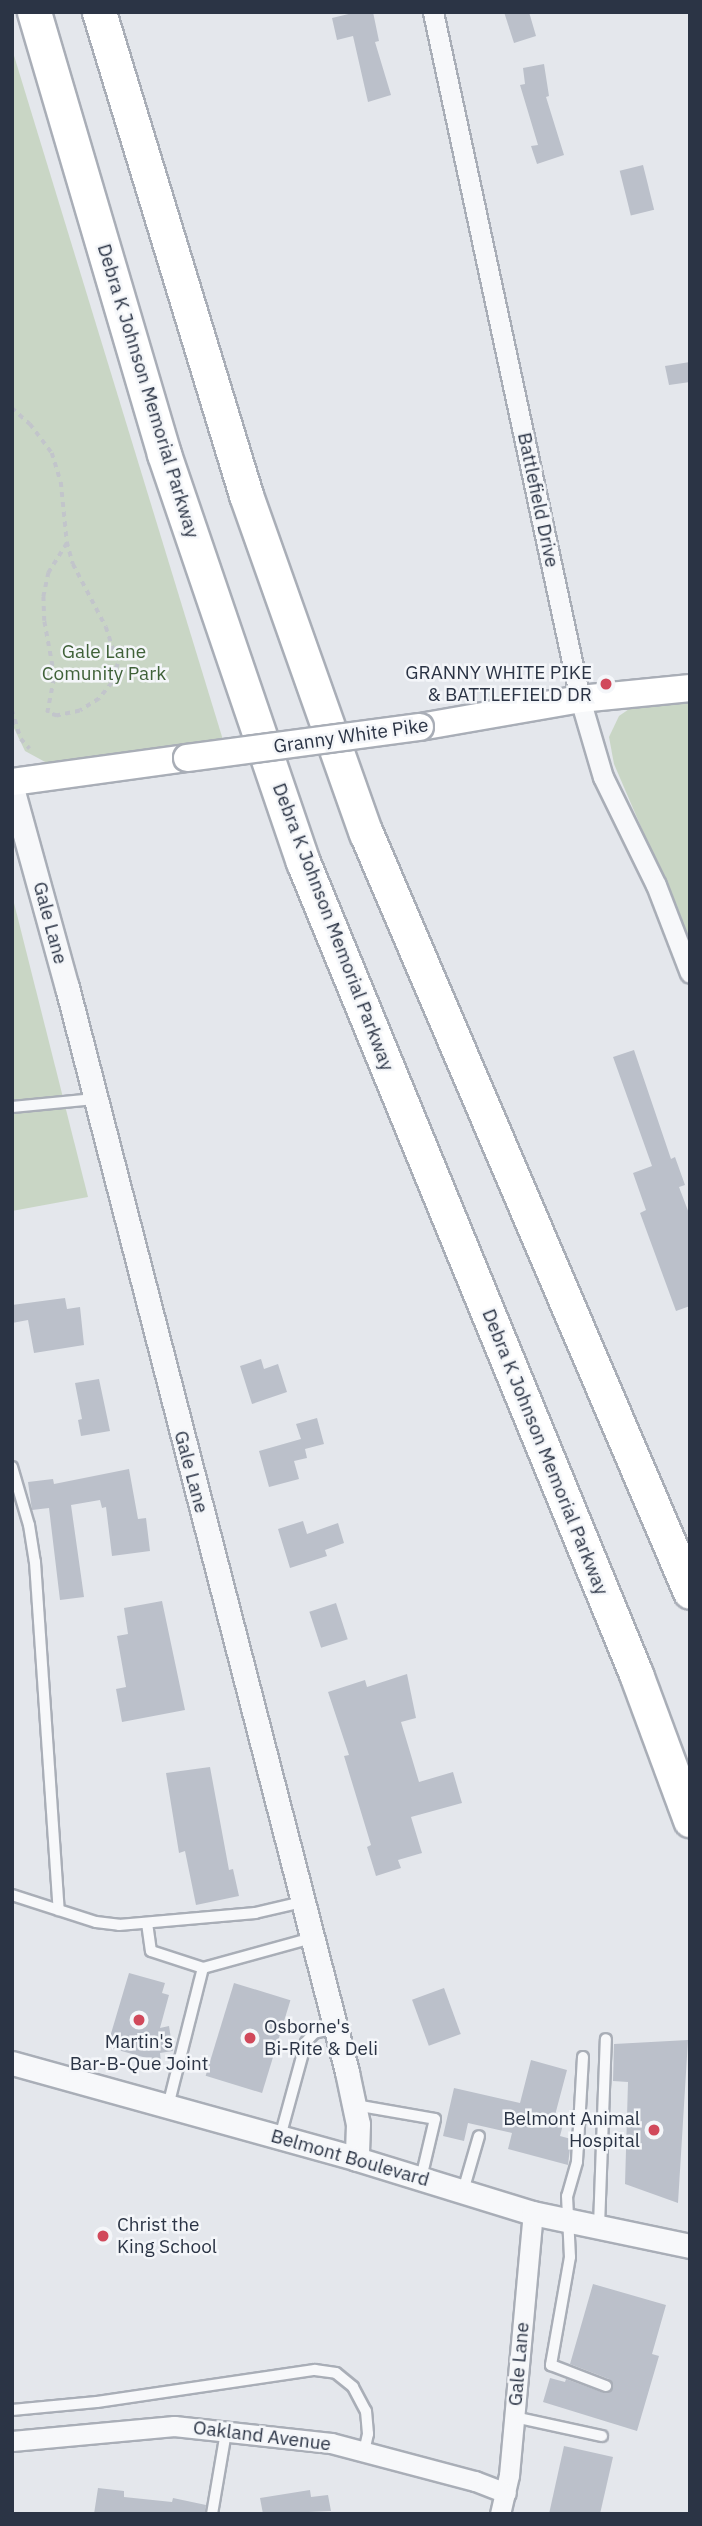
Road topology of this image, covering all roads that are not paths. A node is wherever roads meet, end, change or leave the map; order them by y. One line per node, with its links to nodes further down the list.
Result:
1 (34, 12): 12 (highway, Debra K Johnson Memorial Parkway)
2 (99, 12): 11 (highway)
3 (433, 12): 5 (street, Battlefield Drive)
4 (690, 688): 5 (main road, Granny White Pike)
5 (580, 699): 6 (main road, Granny White Pike, bridge); 7 (street, Battlefield Drive)
6 (12, 785): 8 (street, Gale Lane)
7 (690, 973)
8 (95, 1099): 9 (lane); 14 (street, Gale Lane)
9 (12, 1107)
10 (12, 1467): 15 (lane)
11 (690, 1592)
12 (690, 1820)
13 (12, 1895): 15 (lane)
14 (303, 1902): 16 (lane); 17 (street, Gale Lane)
15 (59, 1910): 16 (lane)
16 (147, 1923): 18 (lane)
17 (312, 1938): 18 (lane); 19 (street, Gale Lane)
18 (203, 1969): 24 (lane)
19 (335, 2028): 23 (street, Gale Lane); 26 (lane)
20 (606, 2039): 32 (lane)
21 (583, 2057): 31 (lane)
22 (12, 2063): 24 (street, Belmont Boulevard)
23 (354, 2105): 27 (street, Gale Lane); 28 (lane)
24 (168, 2106): 26 (street, Belmont Boulevard)
25 (479, 2136): 29 (lane)
26 (280, 2138): 27 (street, Belmont Boulevard)
27 (356, 2159): 28 (street, Belmont Boulevard)
28 (421, 2179): 29 (street, Belmont Boulevard)
29 (463, 2192): 30 (street, Belmont Boulevard)
30 (533, 2213): 31 (street, Belmont Boulevard); 36 (street, Gale Lane)
31 (566, 2219): 32 (street, Belmont Boulevard); 34 (lane)
32 (599, 2227): 33 (street, Belmont Boulevard)
33 (690, 2246)
34 (606, 2386)
35 (12, 2410): 40 (lane)
36 (514, 2417): 38 (lane); 41 (street, Gale Lane)
37 (226, 2432): 39 (street, Oakland Avenue); 40 (street, Oakland Avenue); 42 (lane)
38 (602, 2436)
39 (12, 2441)
40 (364, 2452): 41 (street, Oakland Avenue)
41 (506, 2493): 43 (street, Gale Lane)
42 (212, 2514)
43 (500, 2514)

